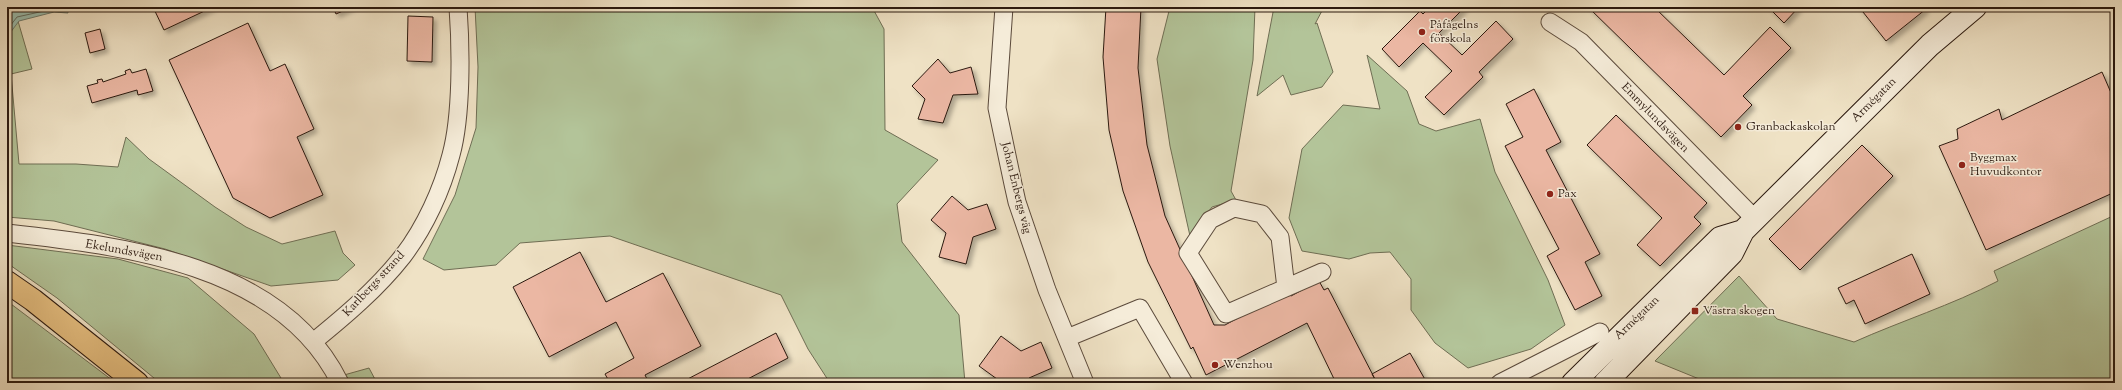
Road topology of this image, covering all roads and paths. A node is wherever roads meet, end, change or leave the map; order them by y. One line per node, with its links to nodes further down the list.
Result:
1 (458, 7): 12 (street, Karlbergs strand)
2 (1004, 7): 11 (street, Johan Enbergs väg)
3 (1975, 7): 5 (street, Armégatan)
4 (1550, 22): 5 (street, Emmylundsvägen)
5 (1749, 225): 18 (street, Armégatan); 19 (street, Armégatan)
6 (7, 233): 12 (street, Ekelundsvägen)
7 (1322, 272): 9 (street)
8 (7, 282): 13 (highway)
9 (1286, 288): 9 (street)
10 (1600, 332): 17 (street)
11 (1067, 338): 15 (street, Johan Enbergs väg); 16 (street)
12 (313, 342): 14 (street, Ekelundsvägen)
13 (137, 383)
14 (340, 383)
15 (1085, 383)
16 (1184, 383)
17 (1500, 383)
18 (1573, 383)
19 (1605, 383)

